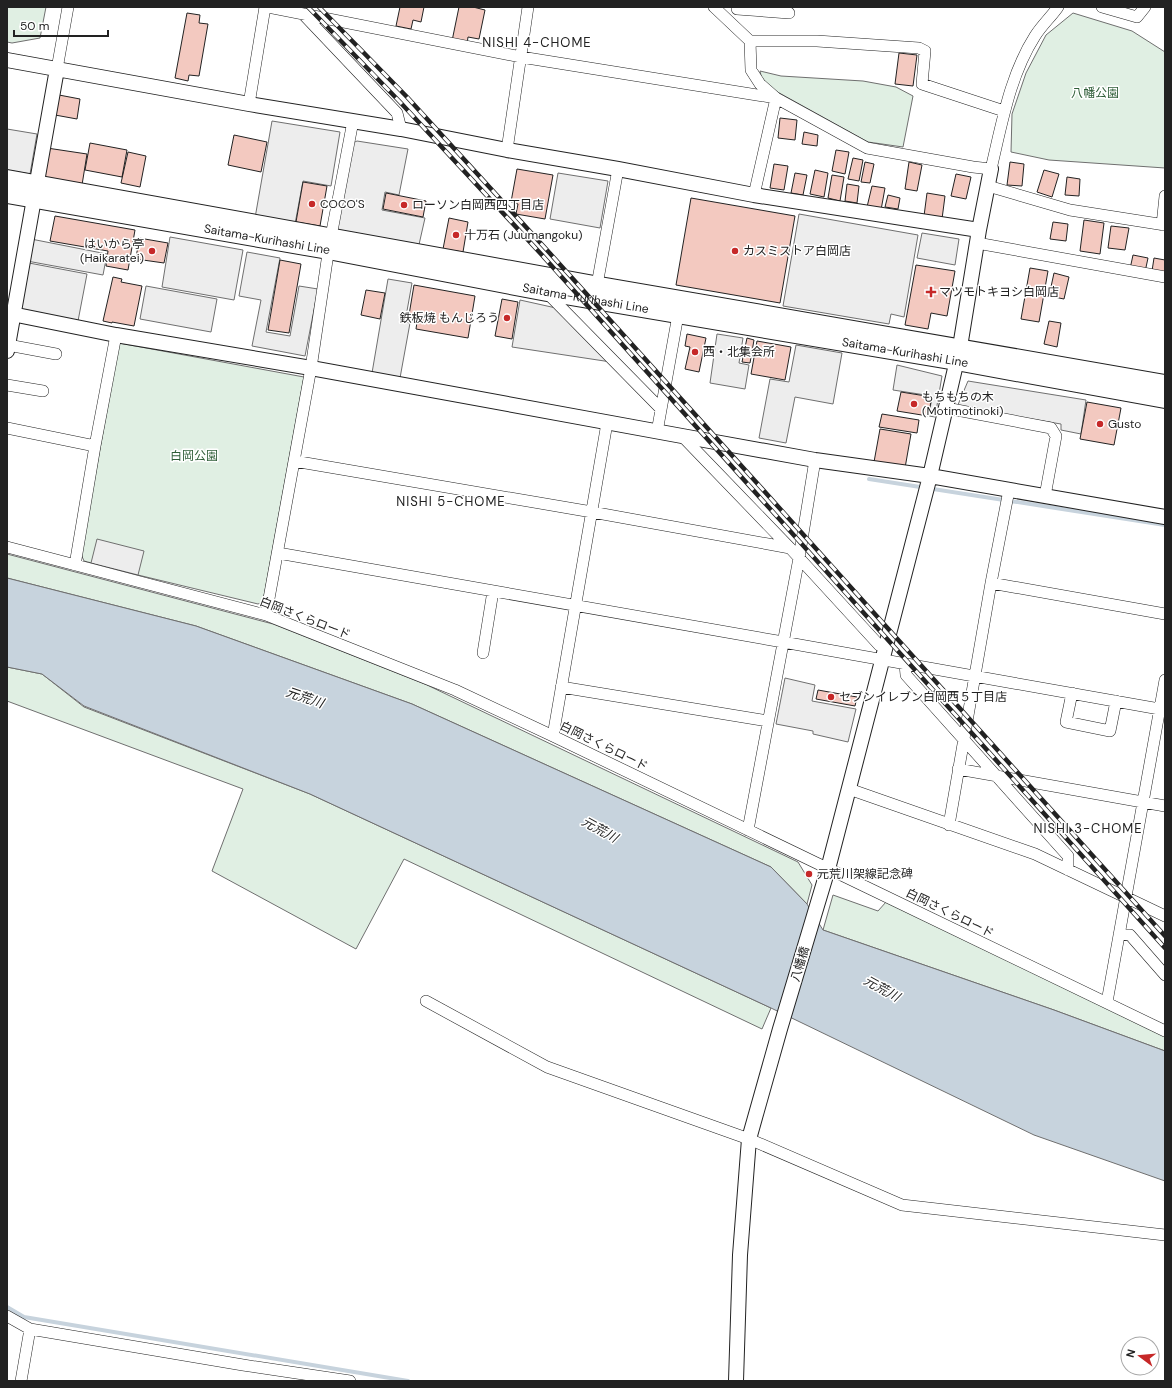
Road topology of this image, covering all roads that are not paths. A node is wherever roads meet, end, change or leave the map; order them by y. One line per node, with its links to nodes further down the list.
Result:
1 (68, 7): 14 (street)
2 (266, 7): 10 (street); 16 (street)
3 (528, 7): 12 (street)
4 (714, 7): 11 (street)
5 (1058, 7): 17 (street)
6 (1102, 7): 7 (street)
7 (1145, 7)
8 (737, 10): 9 (street)
9 (789, 13)
10 (304, 14): 12 (street); 19 (street)
11 (750, 41): 15 (street); 17 (street)
12 (521, 56): 15 (street); 20 (street)
13 (7, 60): 14 (street)
14 (57, 69): 16 (street); 25 (street)
15 (776, 98): 22 (street); 27 (street)
16 (249, 104): 18 (street)
17 (1004, 111): 22 (street)
18 (353, 121): 19 (street); 31 (street)
19 (401, 128): 20 (street)
20 (507, 150): 21 (street)
21 (618, 169): 27 (street); 33 (street)
22 (991, 169): 24 (street, 八幡橋)
23 (7, 178): 25 (main road, Saitama-Kurihashi Line)
24 (988, 186): 29 (street); 30 (street, 八幡橋)
25 (35, 191): 26 (main road, Saitama-Kurihashi Line); 31 (main road, Saitama-Kurihashi Line); 35 (street)
26 (7, 194)
27 (754, 195): 30 (street)
28 (1165, 196): 29 (street)
29 (1164, 225)
30 (978, 237): 32 (street); 40 (street, 八幡橋)
31 (330, 243): 33 (main road, Saitama-Kurihashi Line); 34 (main road, Saitama-Kurihashi Line); 41 (street)
32 (1165, 277)
33 (597, 285): 40 (main road, Saitama-Kurihashi Line)
34 (546, 292): 36 (main road, Saitama-Kurihashi Line); 47 (street)
35 (10, 314): 37 (street); 38 (street)
36 (678, 315): 40 (main road, Saitama-Kurihashi Line); 47 (street)
37 (116, 335): 41 (street); 52 (street)
38 (8, 348): 39 (street)
39 (56, 354)
40 (958, 354): 42 (main road, Saitama-Kurihashi Line); 45 (main road, Saitama-Kurihashi Line); 46 (street, 八幡橋)
41 (311, 368): 48 (street); 54 (street)
42 (1165, 384)
43 (7, 385): 44 (street)
44 (43, 391)
45 (1165, 399)
46 (946, 408): 55 (street, 八幡橋); 57 (street)
47 (661, 409): 50 (street)
48 (607, 423): 50 (street); 58 (street)
49 (7, 428): 52 (street)
50 (657, 432): 51 (street)
51 (682, 436): 53 (street); 61 (street)
52 (95, 446): 64 (street)
53 (815, 460): 55 (street); 63 (street)
54 (294, 461): 58 (street); 62 (street)
55 (930, 476): 56 (street); 71 (street, 八幡橋)
56 (1009, 490): 57 (street); 65 (street)
57 (1045, 496): 59 (street)
58 (592, 512): 61 (street); 67 (street)
59 (1165, 517)
60 (7, 547): 64 (street, 白岡さくらロード)
61 (790, 548): 63 (street)
62 (278, 553): 66 (street); 69 (street)
63 (799, 558): 70 (street); 71 (street)
64 (76, 565): 69 (street, 白岡さくらロード)
65 (991, 583): 68 (street); 74 (street)
66 (494, 591): 67 (street); 72 (street)
67 (575, 605): 70 (street); 76 (street)
68 (1165, 614)
69 (266, 615): 81 (street, 白岡さくらロード)
70 (783, 642): 71 (street); 80 (street)
71 (883, 653): 73 (street); 85 (street, 八幡橋)
72 (483, 654)
73 (905, 664): 74 (street); 82 (street)
74 (975, 676): 77 (street); 82 (street)
75 (1165, 680): 79 (street)
76 (561, 687): 80 (street); 81 (street)
77 (1072, 693): 78 (street); 78 (street)
78 (1116, 701): 79 (street)
79 (1162, 710): 86 (street)
80 (768, 721): 89 (street)
81 (553, 736): 89 (street, 白岡さくらロード)
82 (964, 740): 83 (street); 84 (street)
83 (958, 769): 84 (street); 88 (street)
84 (996, 776): 86 (street); 91 (street)
85 (849, 789): 88 (street); 90 (street, 八幡橋)
86 (1143, 802): 87 (street); 92 (street)
87 (1165, 806)
88 (949, 825): 91 (street)
89 (748, 830): 90 (street, 白岡さくらロード)
90 (828, 869): 97 (street, 白岡さくらロード); 99 (street, 八幡橋)
91 (1068, 870): 92 (street)
92 (1126, 897): 93 (street); 94 (street)
93 (1165, 916)
94 (1119, 934): 95 (street); 97 (street)
95 (1165, 975)
96 (426, 1001): 99 (street)
97 (1107, 1002): 98 (street, 白岡さくらロード)
98 (1165, 1031)
99 (749, 1139): 100 (street); 105 (street, 八幡橋)
100 (1165, 1234)
101 (7, 1316): 102 (street)
102 (30, 1329): 103 (street); 104 (street)
103 (20, 1381)
104 (350, 1381)
105 (736, 1381)

